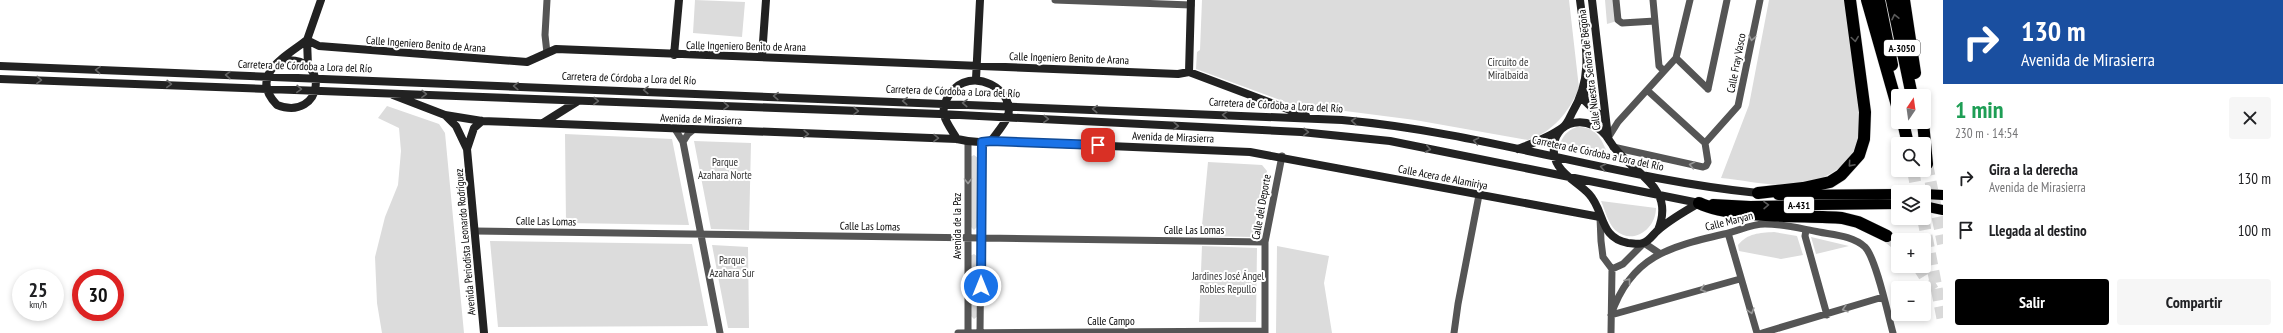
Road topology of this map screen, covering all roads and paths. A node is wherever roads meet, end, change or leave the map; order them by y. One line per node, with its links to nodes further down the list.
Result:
1 (321, 0): 21 (street)
2 (547, 0): 22 (street)
3 (679, 0): 23 (street)
4 (766, 0): 24 (street)
5 (980, 0): 29 (street)
6 (1055, 0): 19 (street)
7 (1580, 0): 36 (street, Calle Nuestra Señora de Begoña)
8 (1592, 0): 45 (street, Calle Nuestra Señora de Begoña)
9 (1616, 0): 20 (street)
10 (1654, 0): 20 (street)
11 (1690, 0): 25 (street)
12 (1727, 0): 25 (street)
13 (1760, 0): 67 (street, Calle Fray Vasco, one-way to 67)
14 (1850, 0): 75 (highway, one-way to 75)
15 (1867, 0): 39 (highway)
16 (1879, 0): 40 (highway, A-3050)
17 (1892, 0): 41 (highway, A-3050, one-way to 17)
18 (1904, 0): 42 (highway)
19 (1191, 3): 31 (street)
20 (1656, 21): 30 (street)
21 (307, 40): 22 (street, Calle Ingeniero Benito de Arana); 26 (street); 28 (street)
22 (547, 53): 23 (street, Calle Ingeniero Benito de Arana)
23 (674, 55): 24 (street, Calle Ingeniero Benito de Arana)
24 (762, 56): 29 (street, Calle Ingeniero Benito de Arana)
25 (1676, 58): 30 (street)
26 (280, 61): 28 (street); 32 (street)
27 (0, 66): 32 (street, Carretera de Córdoba a Lora del Río / A-431, one-way to 27)
28 (308, 66): 33 (street)
29 (977, 66): 31 (street, Calle Ingeniero Benito de Arana); 35 (street)
30 (1664, 71): 43 (street)
31 (1189, 72): 53 (street)
32 (267, 76): 33 (street, Carretera de Córdoba a Lora del Río / A-431); 37 (street)
33 (316, 78): 38 (street); 47 (street, Carretera de Córdoba a Lora del Río / A-431, one-way to 33)
34 (0, 79): 37 (street, Carretera de Córdoba a Lora del Río / A-431, one-way to 37)
35 (976, 79): 47 (street); 49 (street)
36 (1584, 87): 48 (street); 58 (street, Calle Nuestra Señora de Begoña)
37 (266, 88): 38 (street, Carretera de Córdoba a Lora del Río / A-431, one-way to 38); 38 (street)
38 (316, 89): 44 (street, Carretera de Córdoba a Lora del Río / A-431)
39 (1892, 89)
40 (1897, 89)
41 (1911, 89)
42 (1918, 89)
43 (1647, 90): 56 (street); 67 (street)
44 (385, 92): 46 (street, Carretera de Córdoba a Lora del Río / A-431, one-way to 46); 50 (street, Avenida de Mirasierra)
45 (1602, 97): 48 (street); 54 (street, Calle Nuestra Señora de Begoña)
46 (578, 101): 51 (street, Carretera de Córdoba a Lora del Río / A-431, one-way to 51); 57 (street)
47 (944, 102): 49 (street, Carretera de Córdoba a Lora del Río / A-431, one-way to 47); 51 (street)
48 (1588, 104): 54 (street)
49 (1008, 105): 52 (street); 53 (street, Carretera de Córdoba a Lora del Río / A-431, one-way to 49)
50 (445, 115): 55 (street, Avenida de Mirasierra); 70 (street, Avenida Periodista Leonardo Rodríguez)
51 (944, 115): 52 (street, Carretera de Córdoba a Lora del Río / A-431); 62 (street)
52 (1008, 117): 63 (street); 74 (street, Carretera de Córdoba a Lora del Río / A-431, one-way to 74)
53 (1314, 119): 69 (street, Carretera de Córdoba a Lora del Río / A-431, one-way to 53)
54 (1605, 120): 56 (street); 61 (street, Calle Nuestra Señora de Begoña)
55 (482, 122): 57 (street, Avenida de Mirasierra); 70 (street, Avenida Periodista Leonardo Rodríguez)
56 (1618, 122): 61 (street)
57 (543, 123): 59 (street, Avenida de Mirasierra)
58 (1563, 127): 61 (street); 69 (street); 72 (street, Calle Nuestra Señora de Begoña)
59 (675, 129): 60 (street, Avenida de Mirasierra); 64 (street)
60 (693, 130): 62 (street, Avenida de Mirasierra, one-way to 62); 64 (street)
61 (1608, 138): 68 (street)
62 (957, 139): 65 (street, Avenida de Mirasierra)
63 (991, 141): 66 (street, Avenida de Mirasierra); 71 (street, Avenida de Mirasierra)
64 (684, 142): 92 (street)
65 (968, 142): 66 (street, Avenida de Mirasierra); 94 (street, Avenida de la Paz, one-way to 94)
66 (982, 142): 95 (street)
67 (1705, 143): 68 (street, one-way to 68)
68 (1613, 147): 73 (street)
69 (1517, 149): 72 (street, Carretera de Córdoba a Lora del Río / A-431)
70 (467, 150): 90 (street, Avenida Periodista Leonardo Rodríguez)
71 (1282, 156): 78 (street, Calle Acera de Alamiriya); 96 (street, Calle del Deporte)
72 (1555, 157): 73 (street, Carretera de Córdoba a Lora del Río / A-431, one-way to 72); 74 (street)
73 (1641, 174): 75 (street, Carretera de Córdoba a Lora del Río / A-431); 80 (street)
74 (1568, 177): 80 (street, Carretera de Córdoba a Lora del Río / A-431); 87 (street)
75 (1758, 193): 76 (main road, Carretera de Córdoba a Lora del Río / A-431)
76 (1891, 194)
77 (1931, 194): 79 (main road)
78 (1479, 195): 87 (street, Calle Acera de Alamiriya); 110 (street)
79 (1943, 195)
80 (1660, 196): 81 (street, Carretera de Córdoba a Lora del Río / A-431); 88 (street)
81 (1699, 203): 82 (main road, Carretera de Córdoba a Lora del Río / A-431, one-way to 82); 88 (street); 93 (highway)
82 (1891, 204)
83 (1943, 205): 84 (main road)
84 (1931, 206)
85 (1931, 207): 86 (main road)
86 (1943, 210)
87 (1600, 217): 97 (street); 99 (street)
88 (1658, 230): 97 (street)
89 (1806, 230): 91 (street, Calle Maryan); 101 (street, Calle Maryan); 103 (street)
90 (474, 231): 92 (street, Calle Las Lomas); 105 (street, Avenida Periodista Leonardo Rodríguez)
91 (1728, 233): 98 (street, Calle Maryan); 100 (street)
92 (701, 235): 94 (street, Calle Las Lomas); 106 (street)
93 (1887, 236)
94 (968, 239): 95 (street, Calle Las Lomas); 108 (street, Avenida de la Paz)
95 (981, 239): 96 (street, Calle Las Lomas); 109 (street)
96 (1265, 242): 104 (street, Calle del Deporte)
97 (1644, 243): 98 (street); 99 (street)
98 (1659, 253): 102 (street, Calle Maryan, one-way to 98)
99 (1612, 269): 102 (street)
100 (1740, 278): 102 (street, one-way to 102); 112 (street, one-way to 112)
101 (1883, 297): 103 (street, one-way to 103); 114 (street, Calle Maryan)
102 (1611, 315): 111 (street)
103 (1828, 315): 113 (street)
104 (1265, 332): 109 (street, Calle Campo)
105 (484, 333)
106 (720, 333)
107 (958, 333): 108 (street, Calle Campo)
108 (968, 333): 109 (street, Calle Campo)
109 (980, 333)
110 (1454, 333)
111 (1611, 333)
112 (1757, 333)
113 (1762, 333)
114 (1893, 333)

